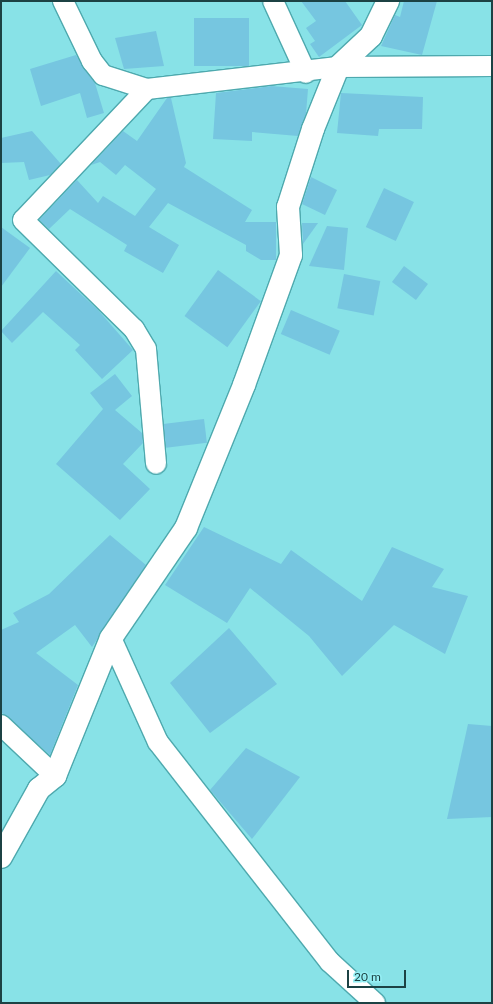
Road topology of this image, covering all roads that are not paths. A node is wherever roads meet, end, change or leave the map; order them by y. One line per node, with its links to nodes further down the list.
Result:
1 (63, 1): 7 (street)
2 (273, 1): 6 (street)
3 (388, 1): 5 (street)
4 (492, 66): 5 (street)
5 (338, 67): 6 (street); 9 (street)
6 (306, 73): 7 (street)
7 (147, 89): 8 (street)
8 (156, 464)
9 (111, 638): 11 (street); 13 (street)
10 (1, 726): 11 (street)
11 (55, 776): 12 (street)
12 (1, 858)
13 (375, 1003)

